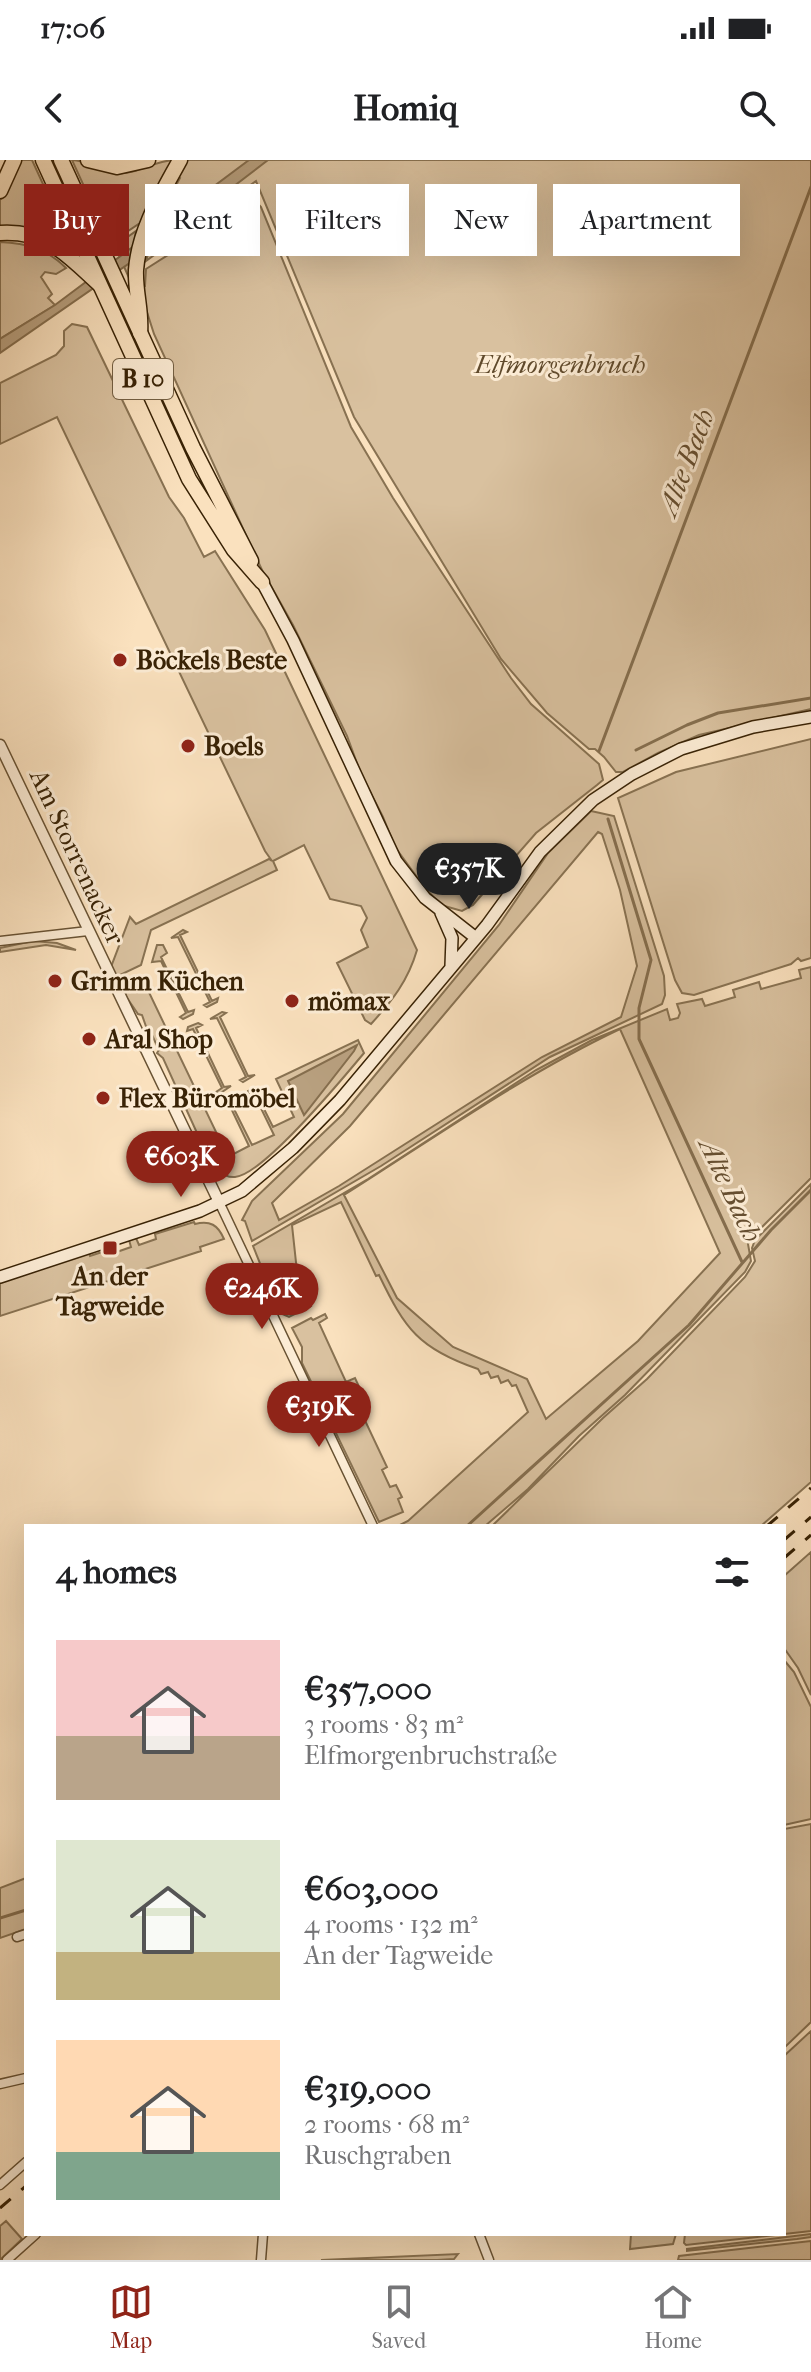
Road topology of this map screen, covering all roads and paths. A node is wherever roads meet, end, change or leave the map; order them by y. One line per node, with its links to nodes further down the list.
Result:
1 (14, 160): 7 (highway)
2 (43, 160): 9 (highway)
3 (61, 160): 10 (highway, B 10)
4 (88, 160): 5 (highway)
5 (148, 160)
6 (180, 160): 10 (highway)
7 (0, 191)
8 (0, 233): 9 (highway)
9 (81, 259): 11 (highway, B 10)
10 (140, 333): 11 (highway, B 10)
11 (262, 582): 14 (main road)
12 (811, 717): 16 (main road)
13 (0, 745): 15 (street, Am Storrenacker)
14 (441, 912): 16 (main road); 18 (main road)
15 (88, 931): 17 (street); 19 (street, Am Storrenacker)
16 (476, 938): 18 (main road)
17 (0, 941)
18 (451, 967): 19 (main road)
19 (220, 1204): 20 (main road); 21 (street)
20 (0, 1277)
21 (372, 1524)
22 (24, 2078): 23 (street)
23 (0, 2084)
24 (24, 2164): 25 (street)
25 (0, 2185)
26 (34, 2236): 29 (street)
27 (263, 2236): 30 (street)
28 (480, 2236): 31 (street)
29 (7, 2260)
30 (261, 2260)
31 (489, 2260)

